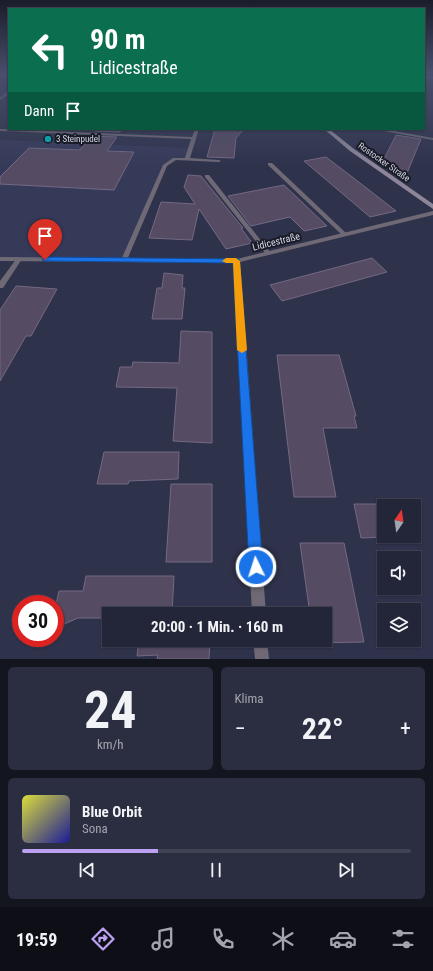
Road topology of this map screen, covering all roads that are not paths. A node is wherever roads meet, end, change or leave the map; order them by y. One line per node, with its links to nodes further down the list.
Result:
1 (0, 130): 5 (street)
2 (197, 130): 5 (street)
3 (327, 130): 11 (main road, Rostocker Straße)
4 (381, 130): 6 (street)
5 (194, 138): 7 (street)
6 (433, 139)
7 (187, 159): 8 (street); 17 (street)
8 (219, 161)
9 (270, 164): 13 (street)
10 (207, 176): 14 (street)
11 (433, 207)
12 (433, 213): 13 (street, Lidicestraße)
13 (344, 234): 14 (street, Lidicestraße)
14 (268, 253): 18 (street, Lidicestraße)
15 (0, 259): 16 (street, Lidicestraße)
16 (19, 259): 17 (street, Lidicestraße); 19 (street)
17 (124, 260): 18 (street, Lidicestraße)
18 (236, 261): 20 (street)
19 (0, 286)
20 (259, 607)
21 (261, 647): 22 (street)
22 (262, 659)

